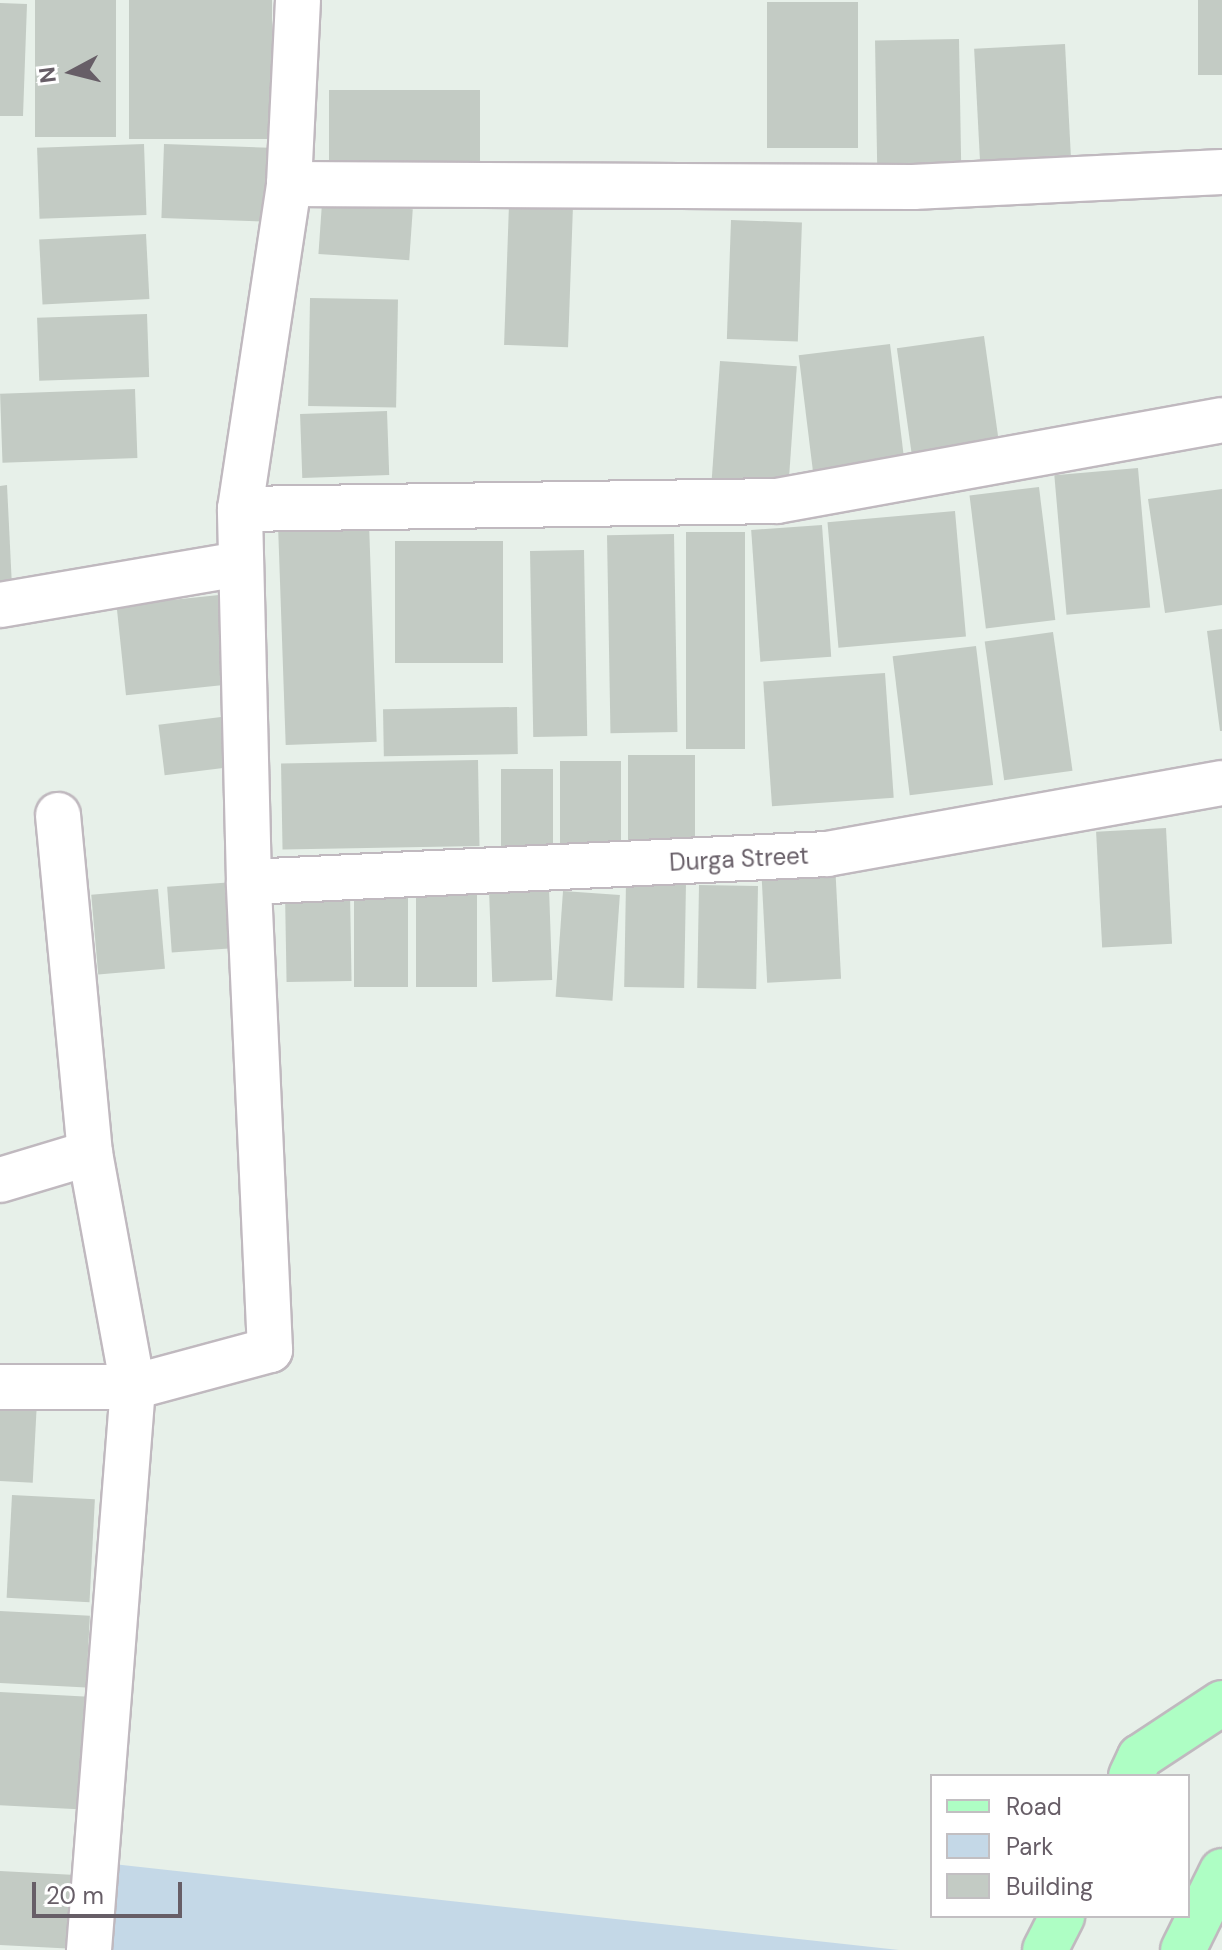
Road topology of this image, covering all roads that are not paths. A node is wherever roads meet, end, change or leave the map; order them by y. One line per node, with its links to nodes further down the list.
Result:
1 (298, 0): 3 (street)
2 (1222, 172): 3 (street)
3 (289, 184): 5 (street)
4 (1222, 420): 5 (street)
5 (240, 509): 6 (street)
6 (241, 564): 7 (street); 10 (street)
7 (0, 605)
8 (1222, 783): 10 (street, Durga Street)
9 (58, 815): 11 (street)
10 (249, 882): 14 (street)
11 (90, 1153): 12 (street); 14 (street)
12 (0, 1180)
13 (0, 1387): 14 (street)
14 (133, 1387): 19 (street)
15 (1222, 1703): 16 (main road)
16 (1132, 1774)
17 (1222, 1871): 21 (main road)
18 (1061, 1918): 20 (main road)
19 (89, 1950)
20 (1045, 1950)
21 (1183, 1950)

